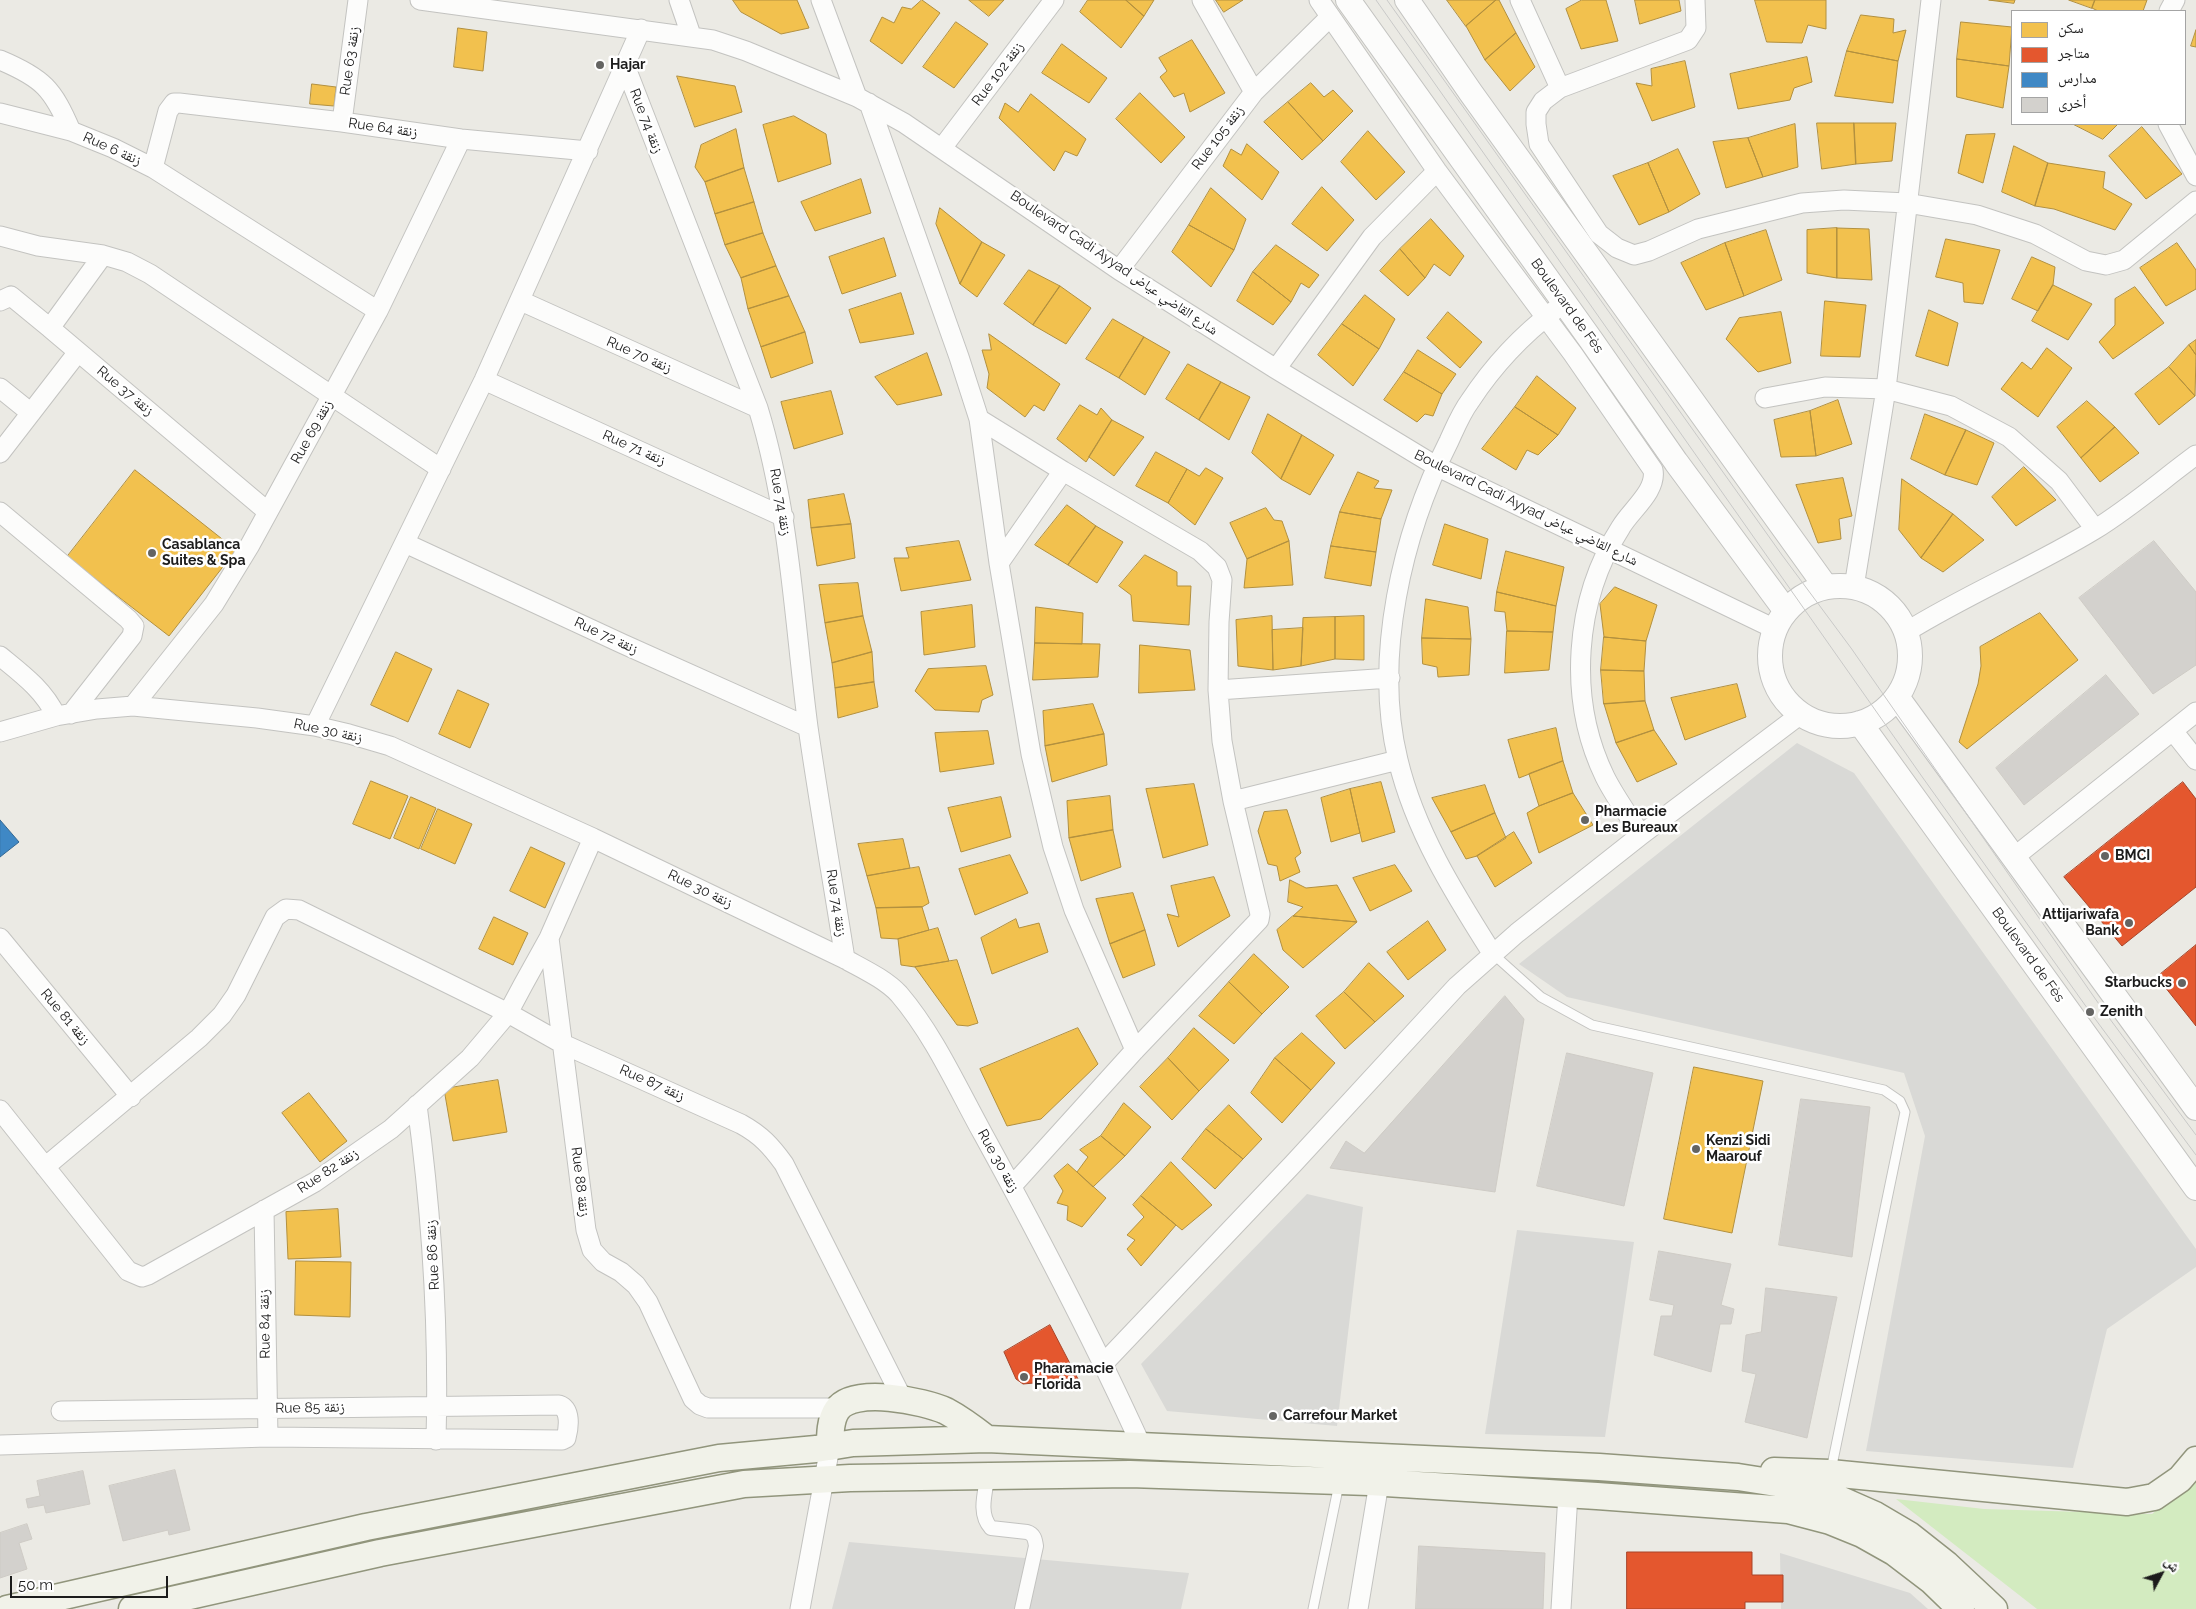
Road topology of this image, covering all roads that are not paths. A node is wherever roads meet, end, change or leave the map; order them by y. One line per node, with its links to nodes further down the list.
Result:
1 (358, 0): 23 (street, Rue 63 زنقة)
2 (420, 0): 14 (street, Boulevard Cadi Ayyad شارع القاضي عياض)
3 (679, 0): 15 (street)
4 (821, 0): 20 (street)
5 (1054, 0): 27 (street, Rue 102 زنقة)
6 (1202, 0): 19 (street)
7 (1319, 0): 13 (street)
8 (1348, 0): 39 (street, Boulevard de Fès)
9 (1406, 0): 65 (street)
10 (1520, 0): 18 (street)
11 (1695, 0): 18 (street)
12 (1931, 0): 33 (street)
13 (1330, 17): 19 (street, Rue 105 زنقة); 30 (street)
14 (642, 29): 15 (street, Boulevard Cadi Ayyad شارع القاضي عياض); 17 (street)
15 (691, 35): 20 (street, Boulevard Cadi Ayyad شارع القاضي عياض)
16 (0, 60): 25 (street)
17 (626, 68): 28 (street); 50 (street, Rue 74 زنقة)
18 (1560, 88): 33 (street)
19 (1254, 92): 36 (street, Rue 105 زنقة)
20 (863, 100): 27 (street, Boulevard Cadi Ayyad شارع القاضي عياض); 52 (street)
21 (179, 103): 23 (street, Rue 64 زنقة); 29 (street, Rue 6 زنقة)
22 (0, 113): 25 (street, Rue 6 زنقة)
23 (342, 122): 26 (street, Rue 64 زنقة)
24 (2169, 125): 31 (street)
25 (71, 131): 29 (street, Rue 6 زنقة)
26 (461, 139): 28 (street, Rue 64 زنقة); 40 (street, Rue 69 زنقة)
27 (942, 148): 36 (street, Boulevard Cadi Ayyad شارع القاضي عياض)
28 (588, 151): 38 (street)
29 (153, 168): 40 (street)
30 (1438, 171): 41 (street); 44 (street)
31 (2196, 176)
32 (2196, 201): 33 (street)
33 (1907, 203): 47 (street)
34 (0, 236): 35 (street)
35 (103, 255): 42 (street); 48 (street)
36 (1119, 270): 44 (street, Boulevard Cadi Ayyad شارع القاضي عياض)
37 (0, 301): 42 (street, Rue 37 زنقة)
38 (521, 301): 45 (street); 50 (street, Rue 70 زنقة)
39 (1564, 304): 41 (street); 67 (street, Boulevard de Fès)
40 (378, 312): 48 (street, Rue 69 زنقة)
41 (1545, 318): 55 (street); 63 (street)
42 (50, 328): 43 (street, Rue 37 زنقة)
43 (78, 352): 51 (street); 59 (street, Rue 37 زنقة)
44 (1276, 369): 55 (street, Boulevard Cadi Ayyad شارع القاضي عياض)
45 (484, 380): 56 (street); 60 (street, Rue 71 زنقة)
46 (0, 388): 51 (street)
47 (1886, 389): 49 (street); 61 (street); 66 (street)
48 (332, 396): 56 (street); 59 (street, Rue 69 زنقة)
49 (1765, 398)
50 (758, 408): 60 (street, Rue 74 زنقة)
51 (31, 413): 53 (street)
52 (979, 419): 57 (street); 64 (street)
53 (0, 454)
54 (2196, 455): 61 (street)
55 (1436, 466): 63 (street, Boulevard Cadi Ayyad شارع القاضي عياض); 70 (street)
56 (441, 469): 62 (street)
57 (1063, 471): 64 (street); 71 (street)
58 (0, 512): 76 (street)
59 (268, 512): 73 (street, Rue 69 زنقة)
60 (784, 517): 79 (street, Rue 74 زنقة)
61 (2095, 529): 68 (street)
62 (405, 543): 78 (street); 79 (street, Rue 72 زنقة)
63 (1607, 548): 67 (street, Boulevard Cadi Ayyad شارع القاضي عياض); 85 (street)
64 (999, 563): 94 (street)
65 (1826, 587): 66 (street); 67 (street)
66 (1854, 587): 68 (street)
67 (1780, 620): 75 (street)
68 (1906, 632): 72 (street)
69 (0, 656): 76 (street)
70 (1390, 678): 71 (street); 82 (street)
71 (1218, 690): 84 (street)
72 (1897, 697): 77 (street); 87 (street)
73 (132, 706): 76 (street, Rue 30 زنقة); 78 (street, Rue 30 زنقة)
74 (2196, 712): 80 (street)
75 (1801, 714): 77 (street); 85 (street)
76 (64, 715): 81 (street, Rue 30 زنقة)
77 (1860, 723): 101 (street, Boulevard de Fès)
78 (315, 726): 86 (street, Rue 30 زنقة)
79 (808, 727): 91 (street, Rue 74 زنقة)
80 (2173, 731): 83 (street); 87 (street)
81 (0, 732)
82 (1398, 760): 84 (street); 90 (street)
83 (2196, 760)
84 (1233, 801): 94 (street)
85 (1641, 835): 90 (street)
86 (594, 838): 89 (street, Rue 82 زنقة); 91 (street, Rue 30 زنقة)
87 (2013, 858): 97 (street)
88 (0, 938): 95 (street, Rue 81 زنقة)
89 (549, 938): 92 (street, Rue 82 زنقة); 93 (street, Rue 88 زنقة)
90 (1492, 954): 103 (street); 116 (lane)
91 (845, 959): 100 (street, Rue 30 زنقة)
92 (508, 1013): 93 (street, Rue 87 زنقة); 95 (street, Rue 87 زنقة); 96 (street, Rue 82 زنقة)
93 (563, 1044): 104 (street, Rue 87 زنقة); 107 (street, Rue 88 زنقة)
94 (1135, 1050): 100 (street)
95 (131, 1096): 99 (street)
96 (417, 1105): 102 (street, Rue 82 زنقة); 105 (street, Rue 86 زنقة)
97 (2196, 1106)
98 (0, 1110): 99 (street, Rue 82 زنقة)
99 (45, 1166): 102 (street, Rue 82 زنقة)
100 (1012, 1186): 103 (street, Rue 30 زنقة)
101 (2196, 1188)
102 (264, 1210): 106 (street, Rue 84 زنقة)
103 (1104, 1363): 113 (street, Rue 30 زنقة)
104 (902, 1398): 107 (main road); 110 (main road)
105 (437, 1406): 106 (street, Rue 85 زنقة); 111 (street, Rue 86 زنقة); 111 (street, Rue 85 زنقة)
106 (267, 1408): 108 (street, Rue 85 زنقة); 109 (street, Rue 84 زنقة)
107 (837, 1408): 114 (main road)
108 (61, 1411)
109 (268, 1437): 111 (street); 112 (street)
110 (987, 1439): 113 (main road); 114 (main road)
111 (436, 1440)
112 (0, 1445)
113 (1141, 1445): 118 (main road)
114 (830, 1447): 119 (street); 123 (main road)
115 (2196, 1460): 116 (main road)
116 (1830, 1473): 118 (main road)
117 (988, 1474): 119 (main road); 120 (main road); 126 (street)
118 (1738, 1477): 131 (main road)
119 (824, 1480): 124 (main road); 125 (street)
120 (1340, 1482): 121 (main road); 127 (lane)
121 (1379, 1483): 122 (main road); 128 (street)
122 (1568, 1494): 129 (street); 130 (main road)
123 (7, 1609)
124 (132, 1609)
125 (800, 1609)
126 (1022, 1609)
127 (1313, 1609)
128 (1358, 1609)
129 (1561, 1609)
130 (1961, 1609)
131 (1994, 1609)

